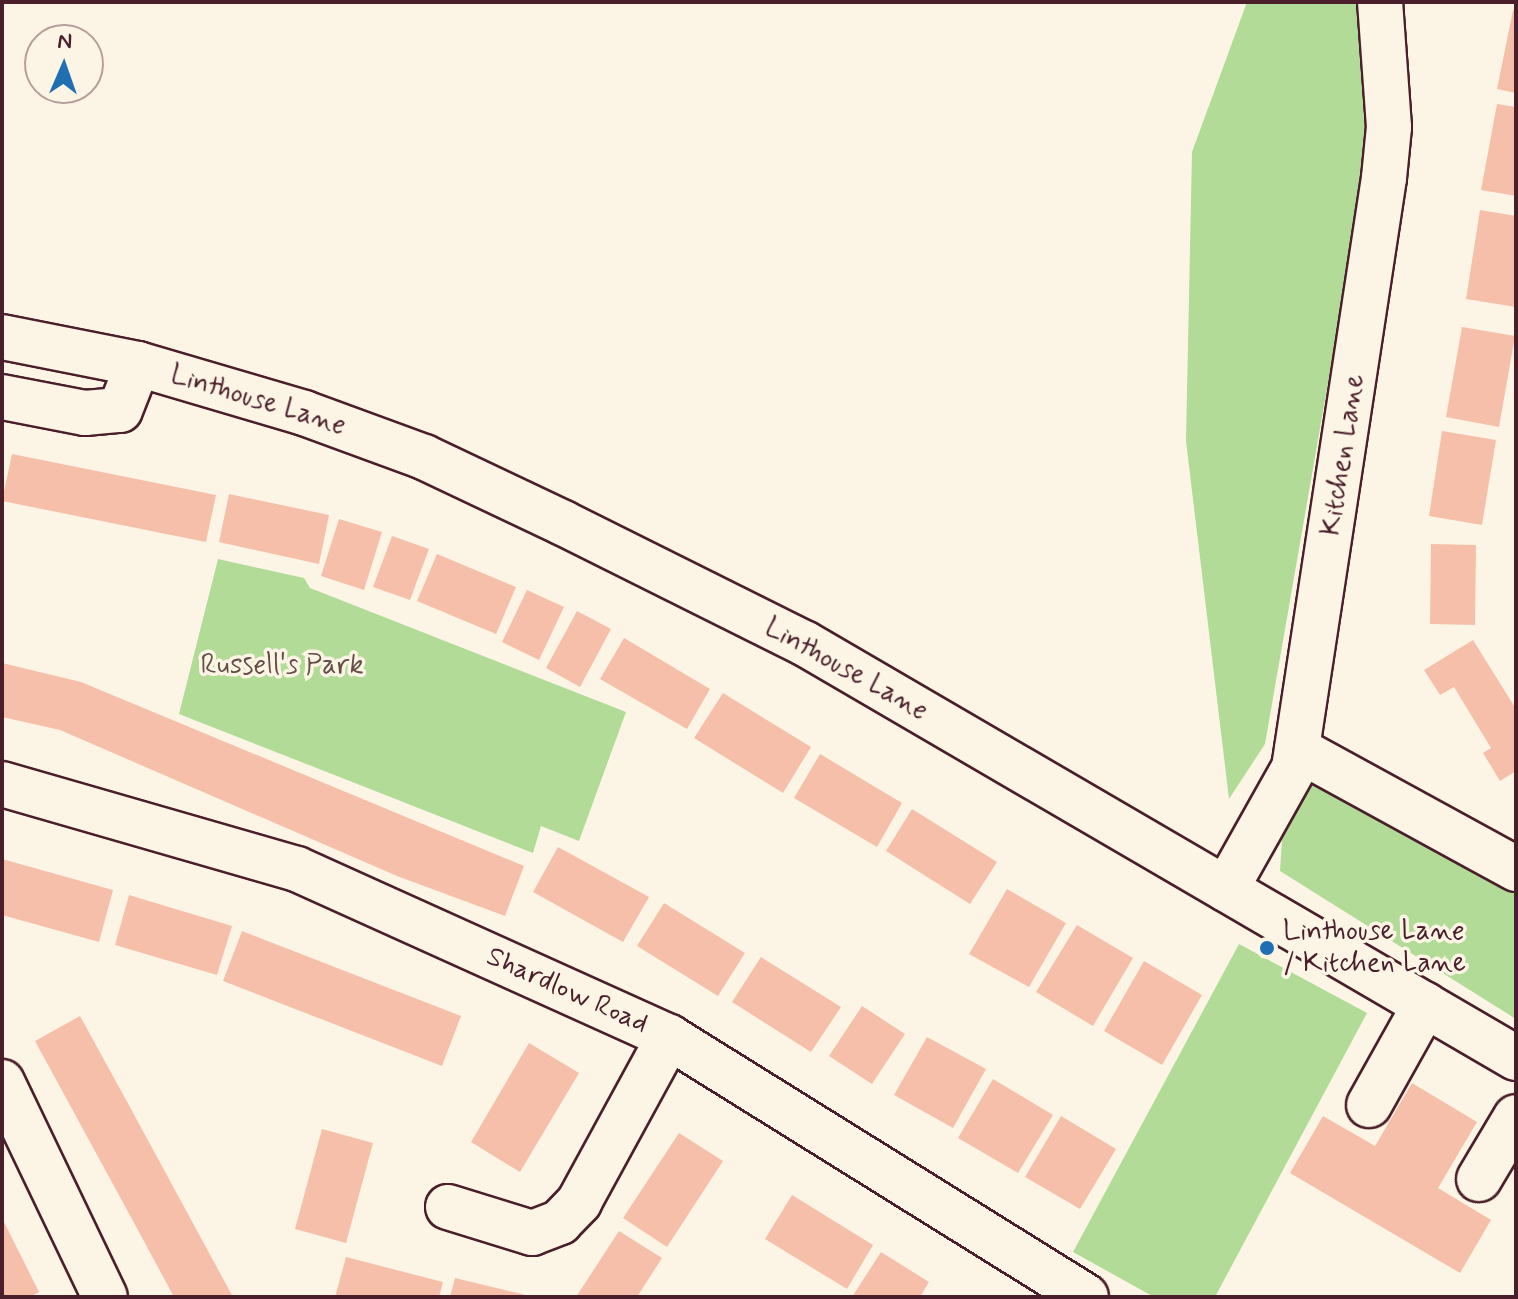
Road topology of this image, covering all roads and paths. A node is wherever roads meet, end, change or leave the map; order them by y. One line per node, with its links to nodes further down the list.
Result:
1 (1380, 2): 5 (street, Kitchen Lane)
2 (2, 337): 3 (street, Linthouse Lane)
3 (138, 364): 4 (street, Linthouse Lane); 8 (street, Linthouse Lane)
4 (2, 397)
5 (1297, 749): 7 (street); 8 (street, Kitchen Lane)
6 (2, 784): 10 (street, Shardlow Road)
7 (1516, 869)
8 (1226, 889): 9 (street, Linthouse Lane)
9 (1425, 1005): 11 (street, Linthouse Lane); 13 (street)
10 (669, 1037): 16 (street); 18 (street, Shardlow Road)
11 (1516, 1058)
12 (2, 1082): 17 (street)
13 (1369, 1105)
14 (1516, 1117): 15 (street)
15 (1479, 1179)
16 (448, 1207)
17 (105, 1297)
18 (1086, 1297)

